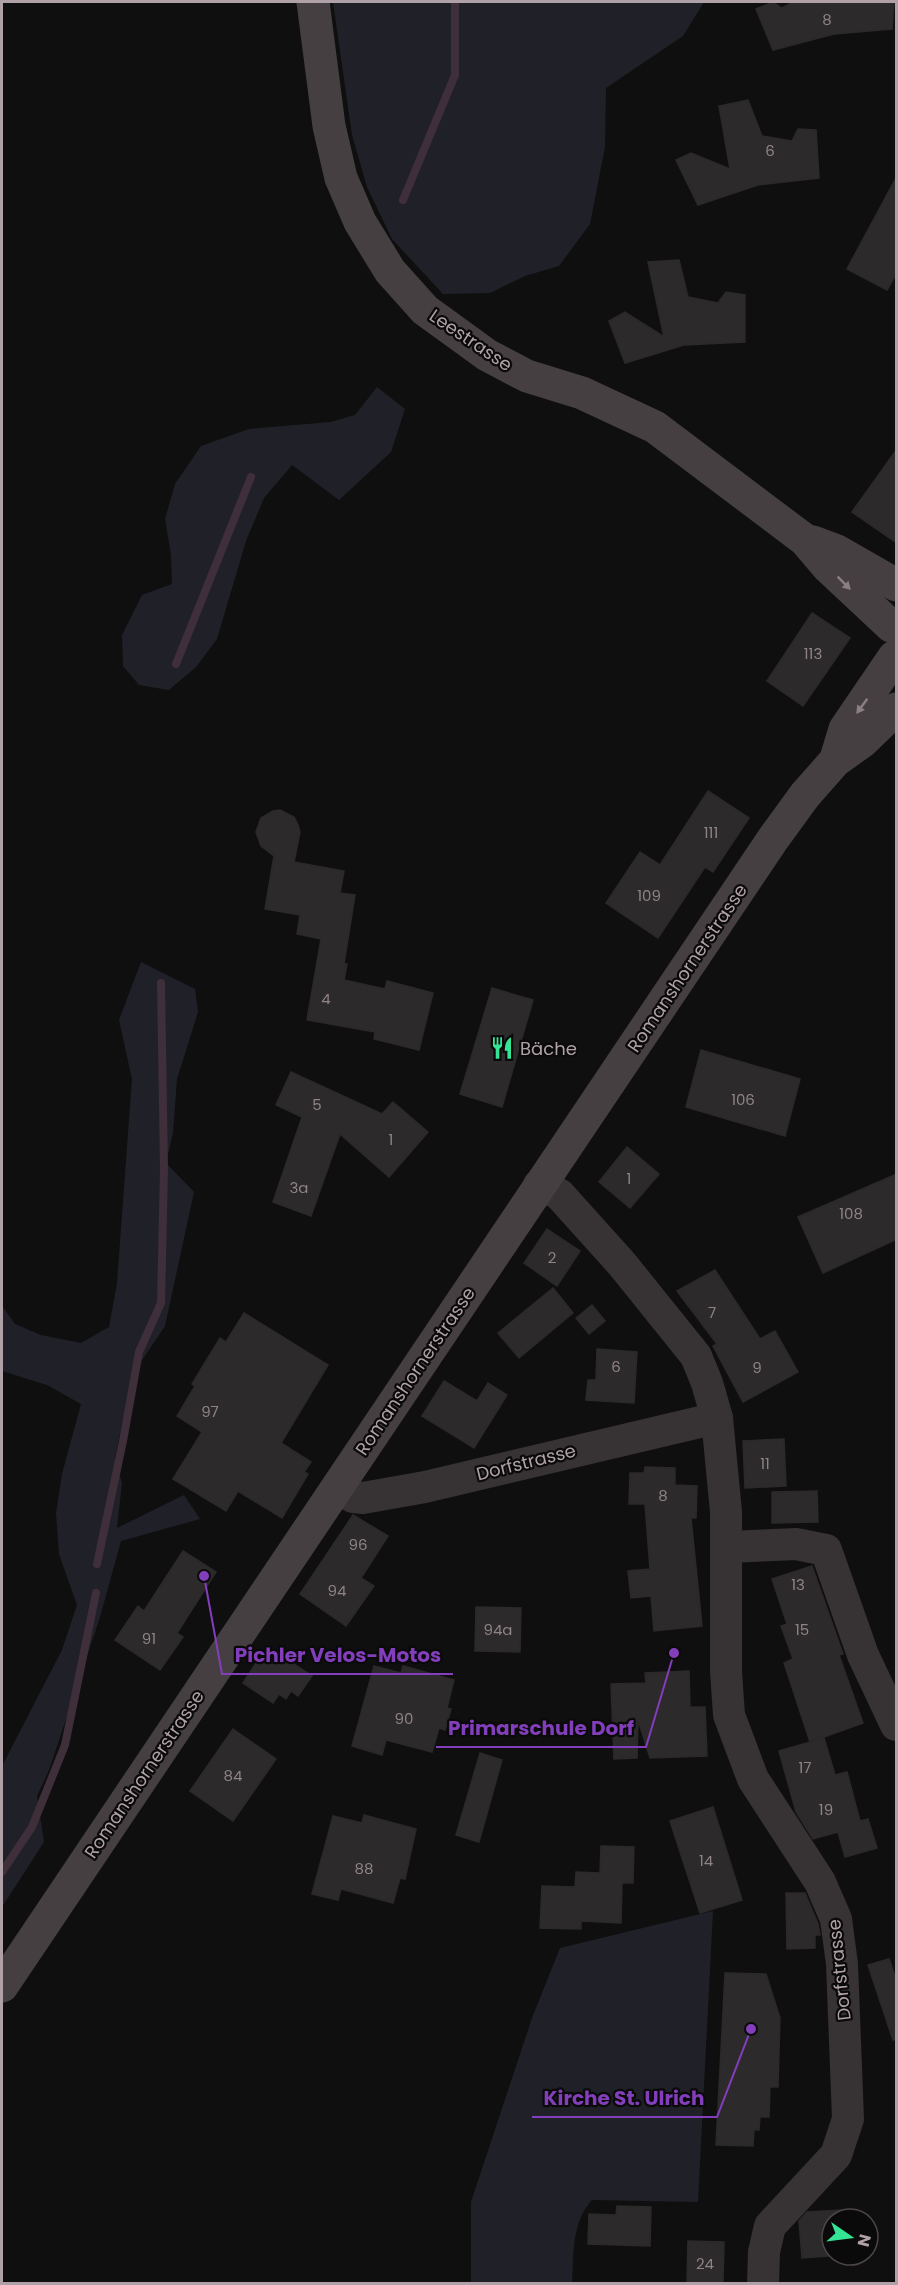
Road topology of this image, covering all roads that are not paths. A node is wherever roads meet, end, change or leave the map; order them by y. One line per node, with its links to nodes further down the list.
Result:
1 (313, 2): 2 (main road, Leestrasse)
2 (805, 540): 3 (main road, Leestrasse); 4 (main road, Leestrasse, one-way to 4)
3 (897, 585)
4 (894, 639): 6 (main road, Romanshornerstrasse, one-way to 6)
5 (897, 709): 6 (main road, Romanshornerstrasse)
6 (835, 761): 7 (main road, Romanshornerstrasse)
7 (539, 1185): 8 (street, Dorfstrasse); 9 (main road, Romanshornerstrasse)
8 (717, 1418): 9 (street, Dorfstrasse); 10 (street, Dorfstrasse)
9 (338, 1486): 12 (main road, Romanshornerstrasse)
10 (727, 1547): 11 (street); 13 (street, Dorfstrasse)
11 (897, 1725)
12 (2, 1986)
13 (764, 2283)

